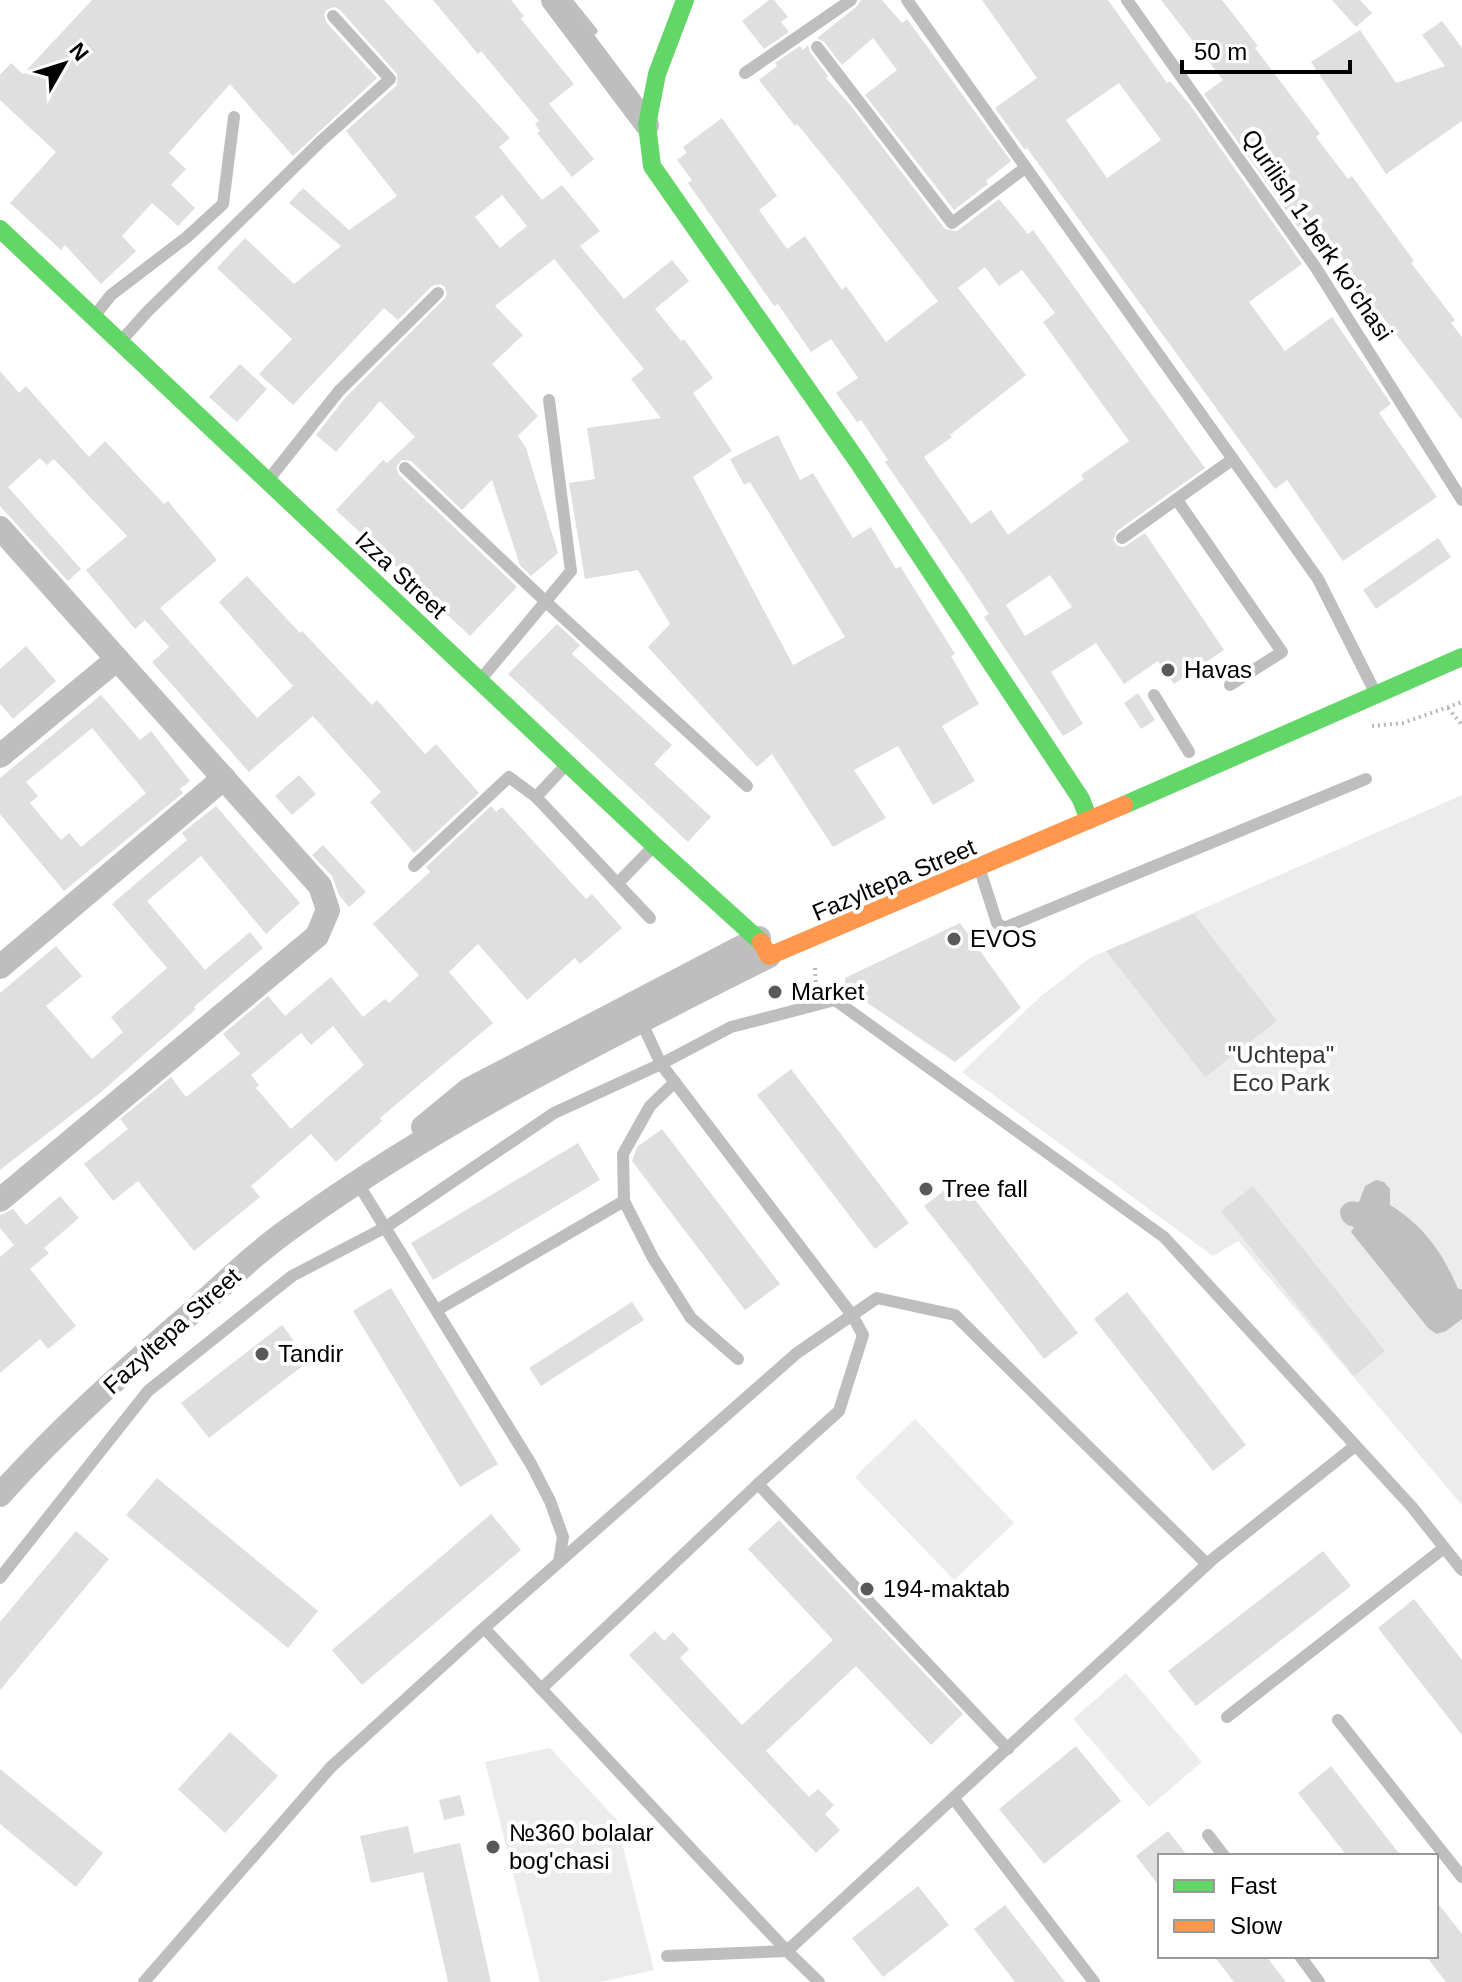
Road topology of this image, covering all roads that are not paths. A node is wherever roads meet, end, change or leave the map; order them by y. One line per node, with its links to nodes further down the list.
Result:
1 (553, 0): 10 (street)
2 (685, 0): 10 (main road)
3 (851, 0): 8 (lane)
4 (907, 0): 11 (lane)
5 (1127, 0): 21 (lane, Qurilish 1-berk ko'chasi)
6 (333, 16): 15 (lane)
7 (817, 47): 11 (lane)
8 (745, 73)
9 (234, 117): 14 (lane)
10 (647, 125): 38 (main road)
11 (1025, 168): 17 (lane)
12 (0, 229): 14 (main road, Izza Street)
13 (438, 293): 19 (lane)
14 (94, 316): 15 (main road, Izza Street)
15 (120, 342): 19 (main road, Izza Street)
16 (549, 400): 24 (lane)
17 (1233, 459): 20 (lane); 29 (lane)
18 (405, 468): 24 (lane)
19 (267, 481): 27 (main road, Izza Street)
20 (1177, 500): 23 (lane); 28 (lane)
21 (1462, 500)
22 (2, 534): 26 (street)
23 (1122, 538)
24 (546, 602): 27 (lane); 36 (lane)
25 (1462, 657): 29 (main road, Fazyltepa Street)
26 (116, 660): 32 (street); 34 (street)
27 (479, 681): 33 (main road, Izza Street)
28 (1230, 685)
29 (1375, 693): 38 (main road, Fazyltepa Street)
30 (1154, 695): 31 (lane)
31 (1189, 752)
32 (0, 756)
33 (568, 764): 37 (lane); 39 (main road, Izza Street)
34 (224, 778): 45 (street); 50 (street)
35 (1366, 779): 41 (lane)
36 (747, 786)
37 (536, 797): 40 (lane); 42 (lane)
38 (1089, 820): 41 (main road, Fazyltepa Street)
39 (654, 845): 42 (lane); 44 (main road, Izza Street)
40 (414, 866)
41 (979, 867): 44 (main road, Fazyltepa Street)
42 (618, 883): 43 (lane)
43 (650, 918)
44 (767, 942): 46 (street, Fazyltepa Street); 49 (street, Fazyltepa Street)
45 (0, 967)
46 (641, 1021): 47 (lane); 49 (street, Fazyltepa Street)
47 (661, 1064): 48 (lane); 52 (lane); 56 (lane)
48 (675, 1082): 51 (lane); 54 (lane)
49 (357, 1182): 52 (lane); 58 (street, Fazyltepa Street)
50 (0, 1200)
51 (624, 1201): 53 (lane); 55 (lane)
52 (386, 1227): 53 (lane); 63 (lane)
53 (437, 1310): 60 (lane)
54 (852, 1315): 57 (lane); 60 (lane); 61 (lane)
55 (738, 1359)
56 (1355, 1446): 59 (lane); 61 (lane)
57 (758, 1484): 65 (lane); 68 (lane)
58 (0, 1495)
59 (1444, 1548): 62 (lane); 66 (lane)
60 (559, 1562): 64 (lane)
61 (1207, 1564): 68 (lane)
62 (1462, 1570)
63 (0, 1578)
64 (484, 1628): 65 (lane); 77 (lane)
65 (541, 1689): 73 (lane)
66 (1227, 1717)
67 (1338, 1720): 72 (lane)
68 (1008, 1749): 69 (lane)
69 (954, 1799): 73 (lane); 78 (lane)
70 (1208, 1835): 71 (lane)
71 (1222, 1854)
72 (1462, 1877)
73 (787, 1951): 74 (lane); 76 (lane)
74 (667, 1956)
75 (1301, 1958): 79 (lane)
76 (813, 1980)
77 (144, 1982)
78 (1094, 1982)
79 (1319, 1982)

